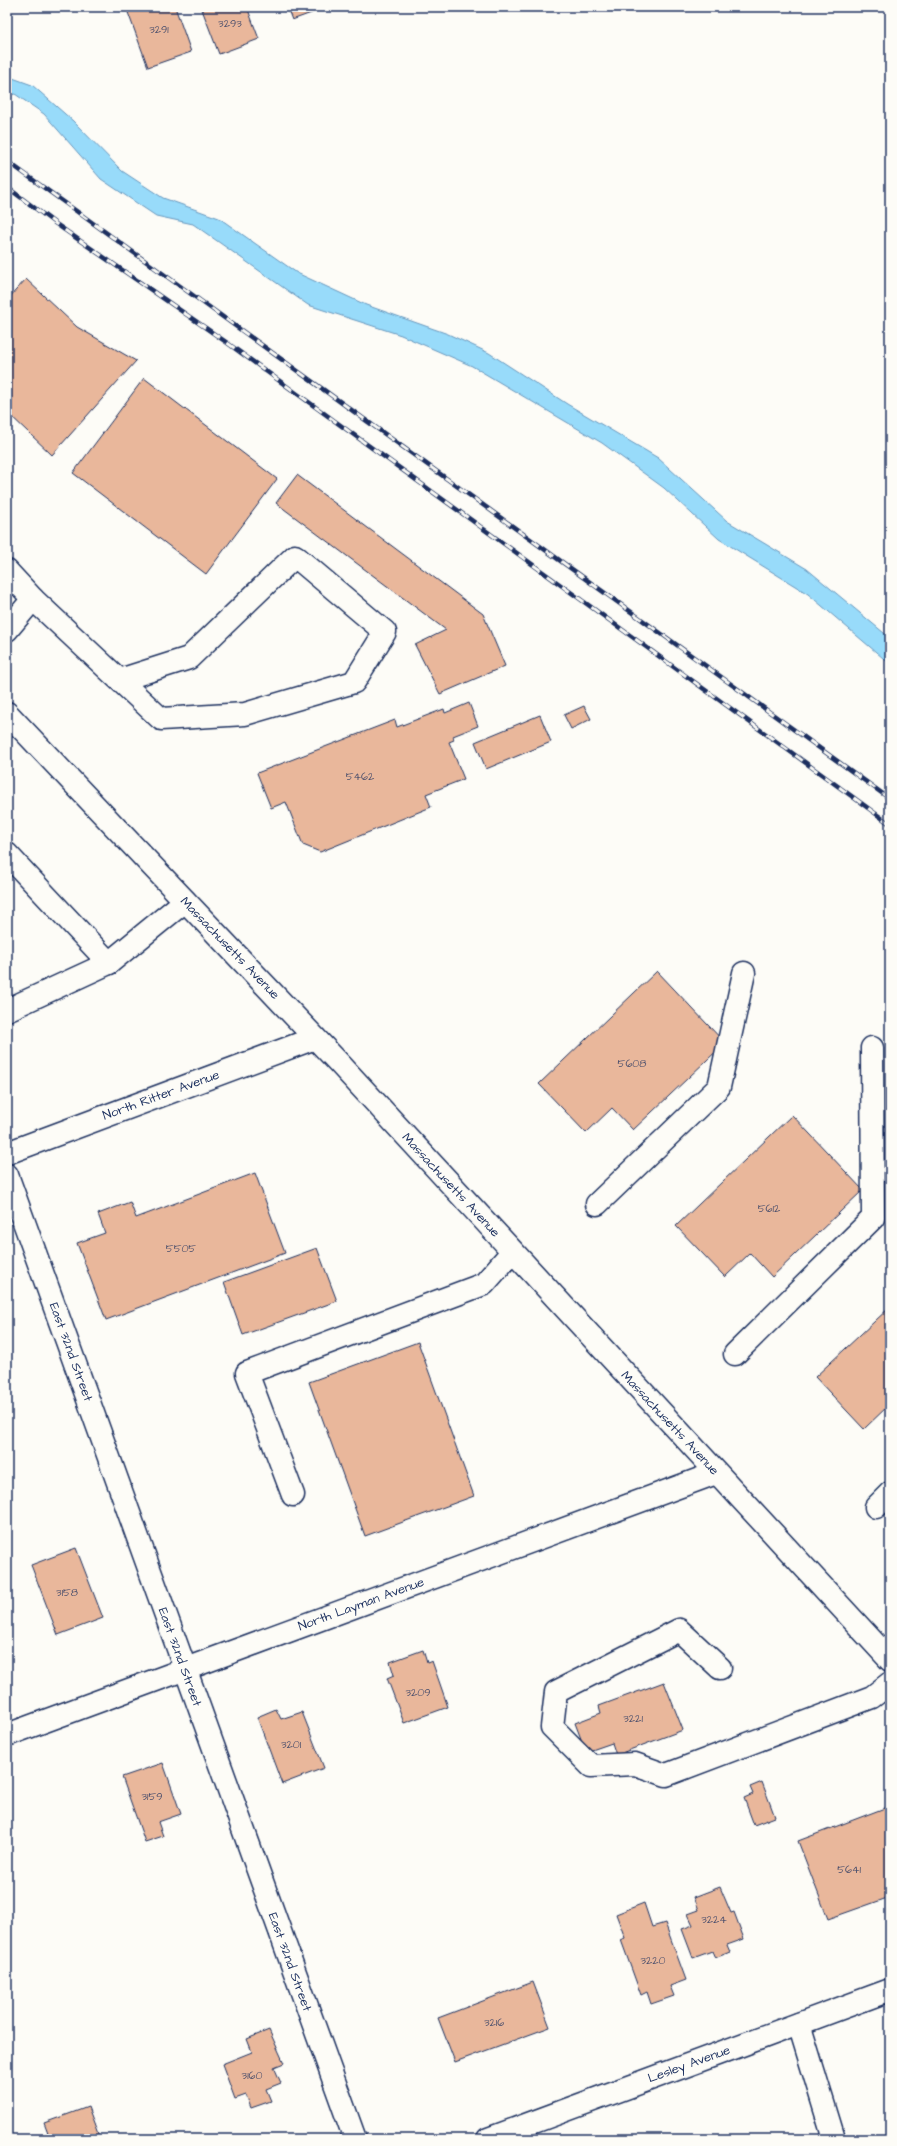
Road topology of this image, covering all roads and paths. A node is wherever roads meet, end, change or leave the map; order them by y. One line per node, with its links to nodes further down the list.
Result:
1 (7, 571): 2 (street)
2 (33, 600): 3 (street); 4 (street)
3 (7, 630)
4 (120, 680): 4 (street)
5 (7, 713): 7 (street, Massachusetts Avenue)
6 (7, 854): 8 (street)
7 (185, 901): 8 (street); 11 (street, Massachusetts Avenue)
8 (109, 963): 10 (street)
9 (744, 973): 15 (street)
10 (7, 1010)
11 (315, 1038): 13 (street, North Ritter Avenue); 16 (street, Massachusetts Avenue)
12 (872, 1048): 17 (street)
13 (7, 1153)
14 (7, 1175): 22 (street, East 32nd Street)
15 (597, 1204)
16 (512, 1252): 18 (street, Massachusetts Avenue); 19 (street)
17 (735, 1354)
18 (716, 1473): 20 (street, Massachusetts Avenue); 22 (street, North Layman Avenue)
19 (293, 1495)
20 (890, 1660)
21 (720, 1668): 23 (street)
22 (184, 1670): 24 (street, North Layman Avenue); 27 (street, East 32nd Street)
23 (890, 1683)
24 (7, 1735)
25 (890, 1990): 26 (street, Lesley Avenue)
26 (799, 2024): 28 (street, Lesley Avenue); 29 (street)
27 (355, 2139)
28 (488, 2139)
29 (834, 2139)

